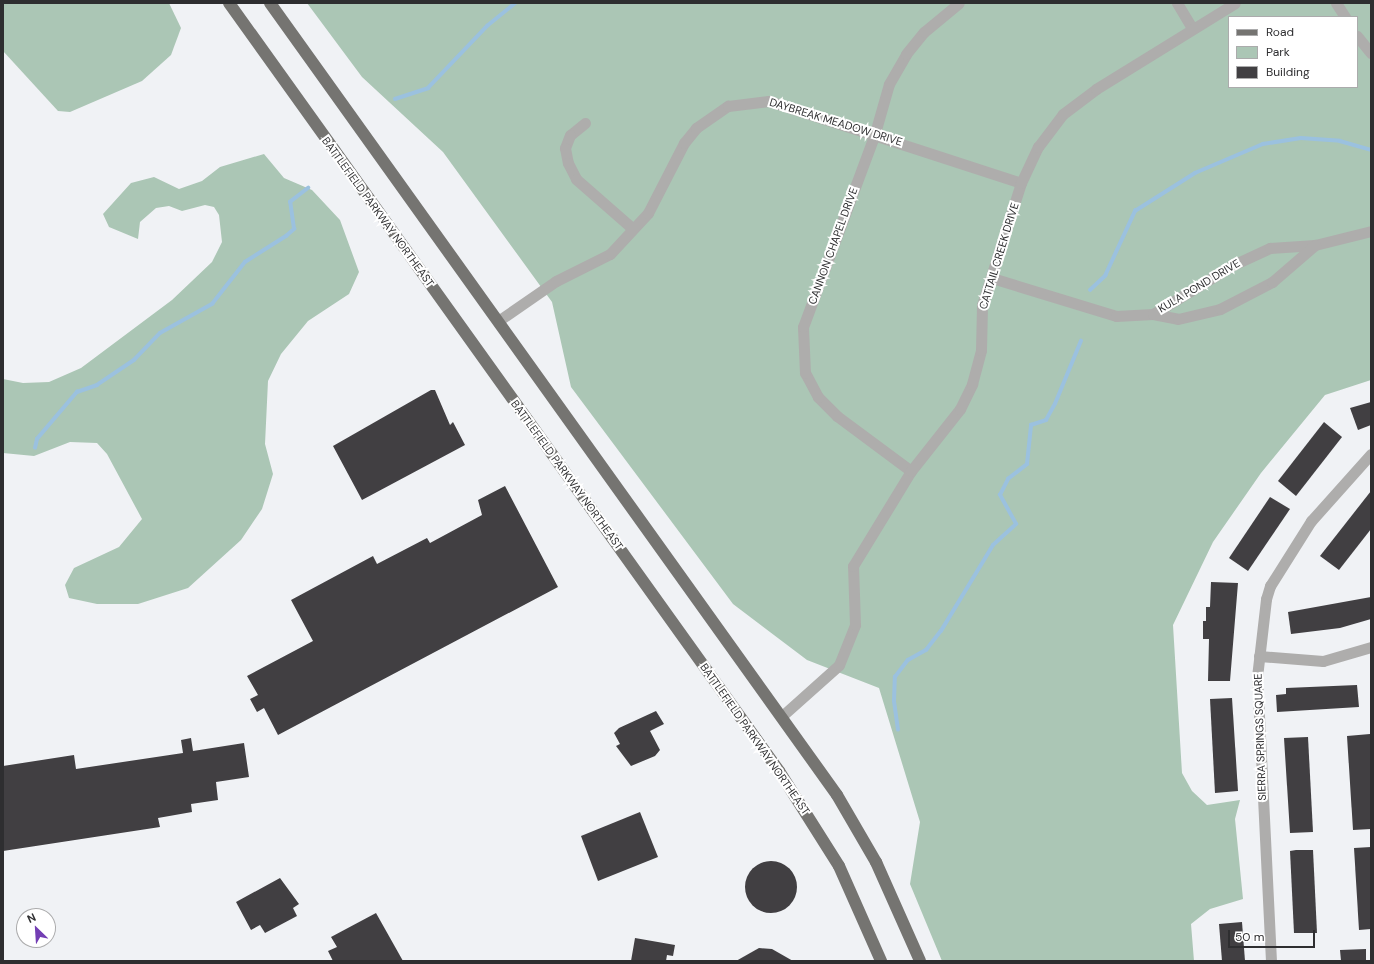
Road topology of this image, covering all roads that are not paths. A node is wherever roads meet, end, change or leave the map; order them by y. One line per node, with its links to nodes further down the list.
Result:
1 (229, 3): 25 (main road, BATTLEFIELD PARKWAY NORTHEAST)
2 (270, 3): 19 (main road)
3 (959, 3): 12 (street, CANNON CHAPEL DRIVE)
4 (1177, 3): 8 (street)
5 (1235, 3): 8 (street, CATTAIL CREEK DRIVE)
6 (1336, 3): 7 (street)
7 (1344, 16)
8 (1192, 28): 13 (street, CATTAIL CREEK DRIVE)
9 (1358, 37): 10 (street)
10 (1371, 53)
11 (584, 123): 14 (street)
12 (875, 133): 13 (street, DAYBREAK MEADOW DRIVE); 14 (street, DAYBREAK MEADOW DRIVE); 21 (street, CANNON CHAPEL DRIVE)
13 (1022, 183): 17 (street, CATTAIL CREEK DRIVE)
14 (632, 228): 19 (street, DAYBREAK MEADOW DRIVE)
15 (1371, 231): 16 (street, KULA POND DRIVE)
16 (1315, 245): 18 (street, KULA POND DRIVE); 18 (street, KULA POND DRIVE)
17 (992, 278): 18 (street, KULA POND DRIVE); 21 (street, CATTAIL CREEK DRIVE)
18 (1153, 314)
19 (498, 321): 24 (main road)
20 (1371, 454): 23 (street, SIERRA SPRINGS SQUARE)
21 (911, 471): 24 (street, CATTAIL CREEK DRIVE)
22 (1370, 650): 23 (street)
23 (1259, 656): 27 (street, SIERRA SPRINGS SQUARE)
24 (782, 716): 26 (main road)
25 (882, 961)
26 (920, 961)
27 (1271, 961)

